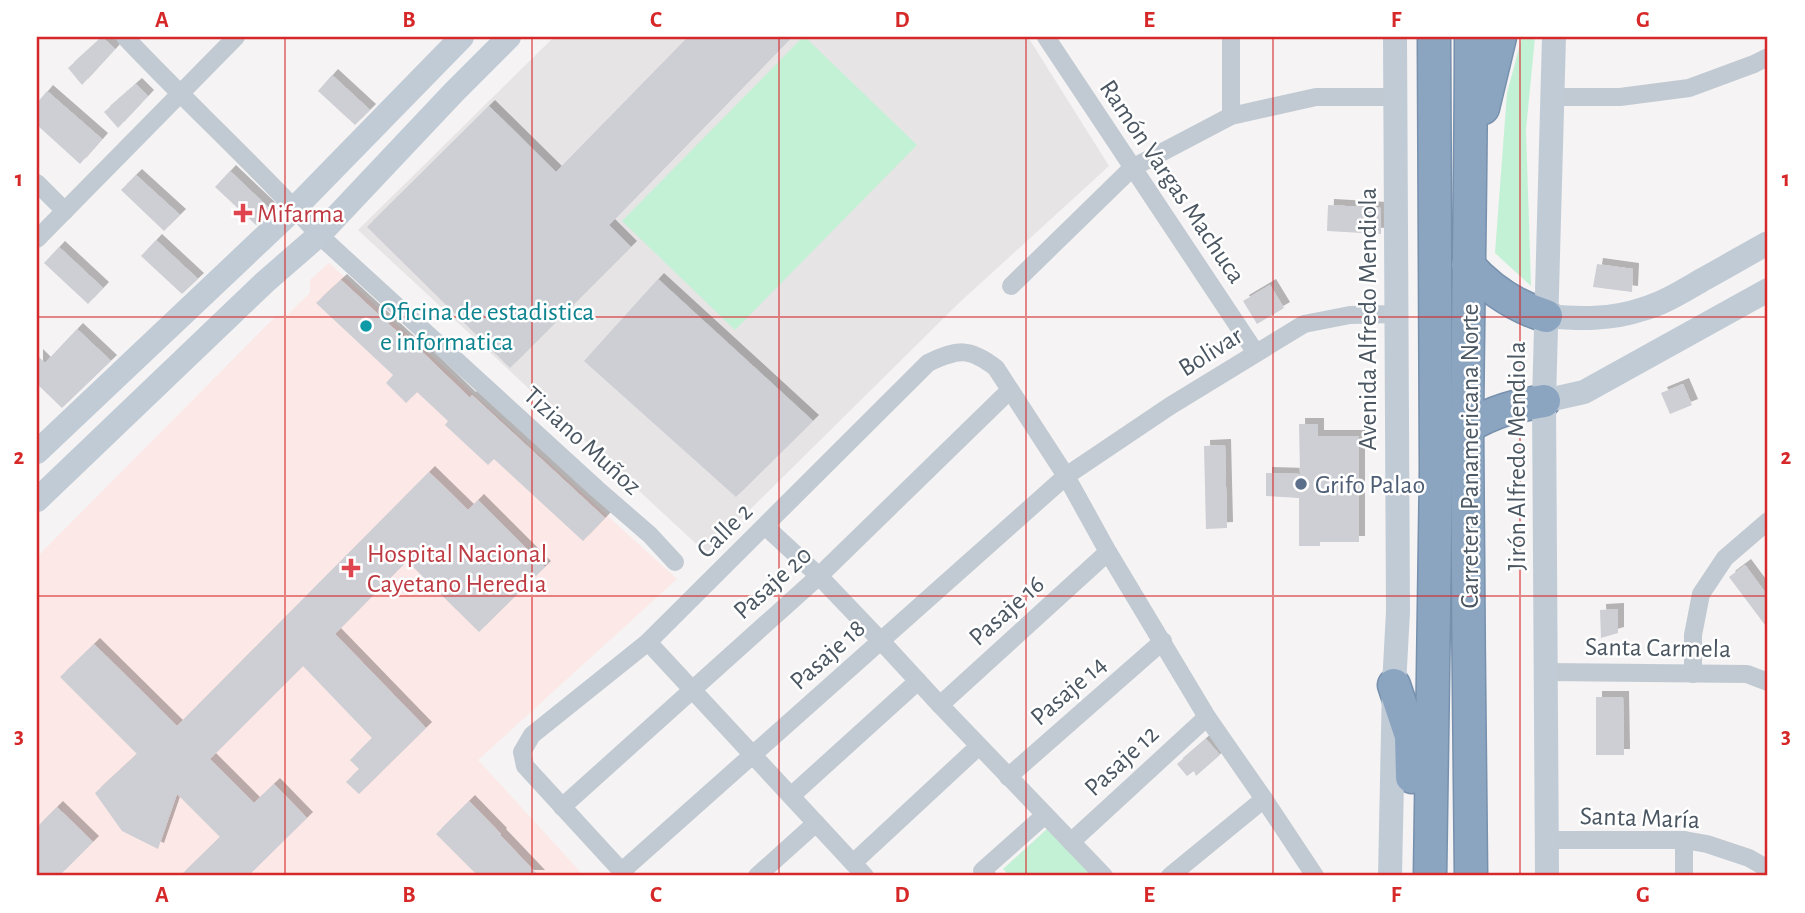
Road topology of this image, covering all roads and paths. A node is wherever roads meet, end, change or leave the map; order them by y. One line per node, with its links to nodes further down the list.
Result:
1 (125, 37): 13 (street, Tiziano Muñoz)
2 (236, 37): 13 (street)
3 (462, 37): 20 (street)
4 (509, 37): 22 (street)
5 (1046, 37): 18 (street, Ramón Vargas Machuca)
6 (1231, 37): 16 (street)
7 (1395, 37): 14 (street, Avenida Alfredo Mendiola)
8 (1434, 37): 64 (highway, Carretera Panamericana Norte)
9 (1471, 37): 17 (highway, Carretera Panamericana Norte)
10 (1500, 37): 17 (highway)
11 (1553, 37): 15 (street, Jirón Alfredo Mendiola)
12 (1768, 57): 15 (street)
13 (180, 94): 20 (street, Tiziano Muñoz); 21 (street)
14 (1395, 97): 16 (street); 28 (street, Avenida Alfredo Mendiola)
15 (1553, 97): 29 (street, Jirón Alfredo Mendiola)
16 (1231, 116): 18 (street)
17 (1471, 160): 25 (highway, Carretera Panamericana Norte)
18 (1132, 167): 26 (street); 30 (street, Ramón Vargas Machuca)
19 (37, 183): 21 (street)
20 (295, 208): 22 (street, Tiziano Muñoz); 34 (street)
21 (65, 211): 23 (street)
22 (319, 234): 36 (street); 40 (street, Tiziano Muñoz)
23 (37, 239)
24 (1768, 243): 29 (street)
25 (1468, 265): 29 (highway); 33 (highway, Carretera Panamericana Norte)
26 (1011, 286)
27 (1768, 290): 32 (street)
28 (1396, 314): 30 (street, Bolivar); 49 (street, Avenida Alfredo Mendiola)
29 (1546, 316): 32 (street, Jirón Alfredo Mendiola)
30 (1256, 353): 35 (street, Bolivar)
31 (1010, 390): 35 (street); 38 (street, Calle 2); 41 (street, Pasaje 20)
32 (1544, 401): 33 (highway); 45 (street, Jirón Alfredo Mendiola)
33 (1468, 427): 74 (highway, Carretera Panamericana Norte)
34 (37, 452)
35 (1066, 475): 39 (street); 42 (street, Pasaje 18)
36 (37, 500)
37 (1768, 521): 46 (street)
38 (765, 526): 41 (street); 44 (street, Calle 2)
39 (1108, 552): 43 (street); 51 (street, Pasaje 16)
40 (674, 562)
41 (819, 576): 42 (street); 50 (street, Pasaje 20)
42 (881, 641): 47 (street); 54 (street, Pasaje 18)
43 (1163, 641): 52 (street); 55 (street, Pasaje 14)
44 (648, 642): 50 (street); 58 (street, Calle 2)
45 (1547, 673): 46 (street, Santa Carmela); 61 (street, Jirón Alfredo Mendiola)
46 (1693, 674): 48 (street, Santa Carmela)
47 (918, 681): 51 (street); 56 (street)
48 (1768, 681)
49 (1394, 685): 64 (highway); 73 (street)
50 (692, 690): 54 (street); 58 (street, Pasaje 20)
51 (940, 705): 53 (street)
52 (1207, 717): 57 (street); 63 (street, Pasaje 12)
53 (979, 747): 55 (street); 66 (street)
54 (753, 755): 56 (street); 67 (street, Pasaje 18)
55 (1009, 777): 59 (street)
56 (791, 796): 60 (street)
57 (1264, 799): 71 (street); 72 (street)
58 (562, 807): 67 (street)
59 (1045, 815): 63 (street); 69 (street)
60 (816, 823): 66 (street); 68 (street)
61 (1547, 840): 62 (street, Santa María); 75 (street, Jirón Alfredo Mendiola)
62 (1684, 840): 65 (street, Santa María); 76 (street)
63 (1071, 842): 70 (street)
64 (1430, 868)
65 (1768, 869)
66 (859, 870)
67 (624, 874)
68 (757, 876)
69 (987, 876)
70 (1104, 876)
71 (1170, 876)
72 (1314, 876)
73 (1390, 876)
74 (1471, 876)
75 (1547, 876)
76 (1684, 876)

